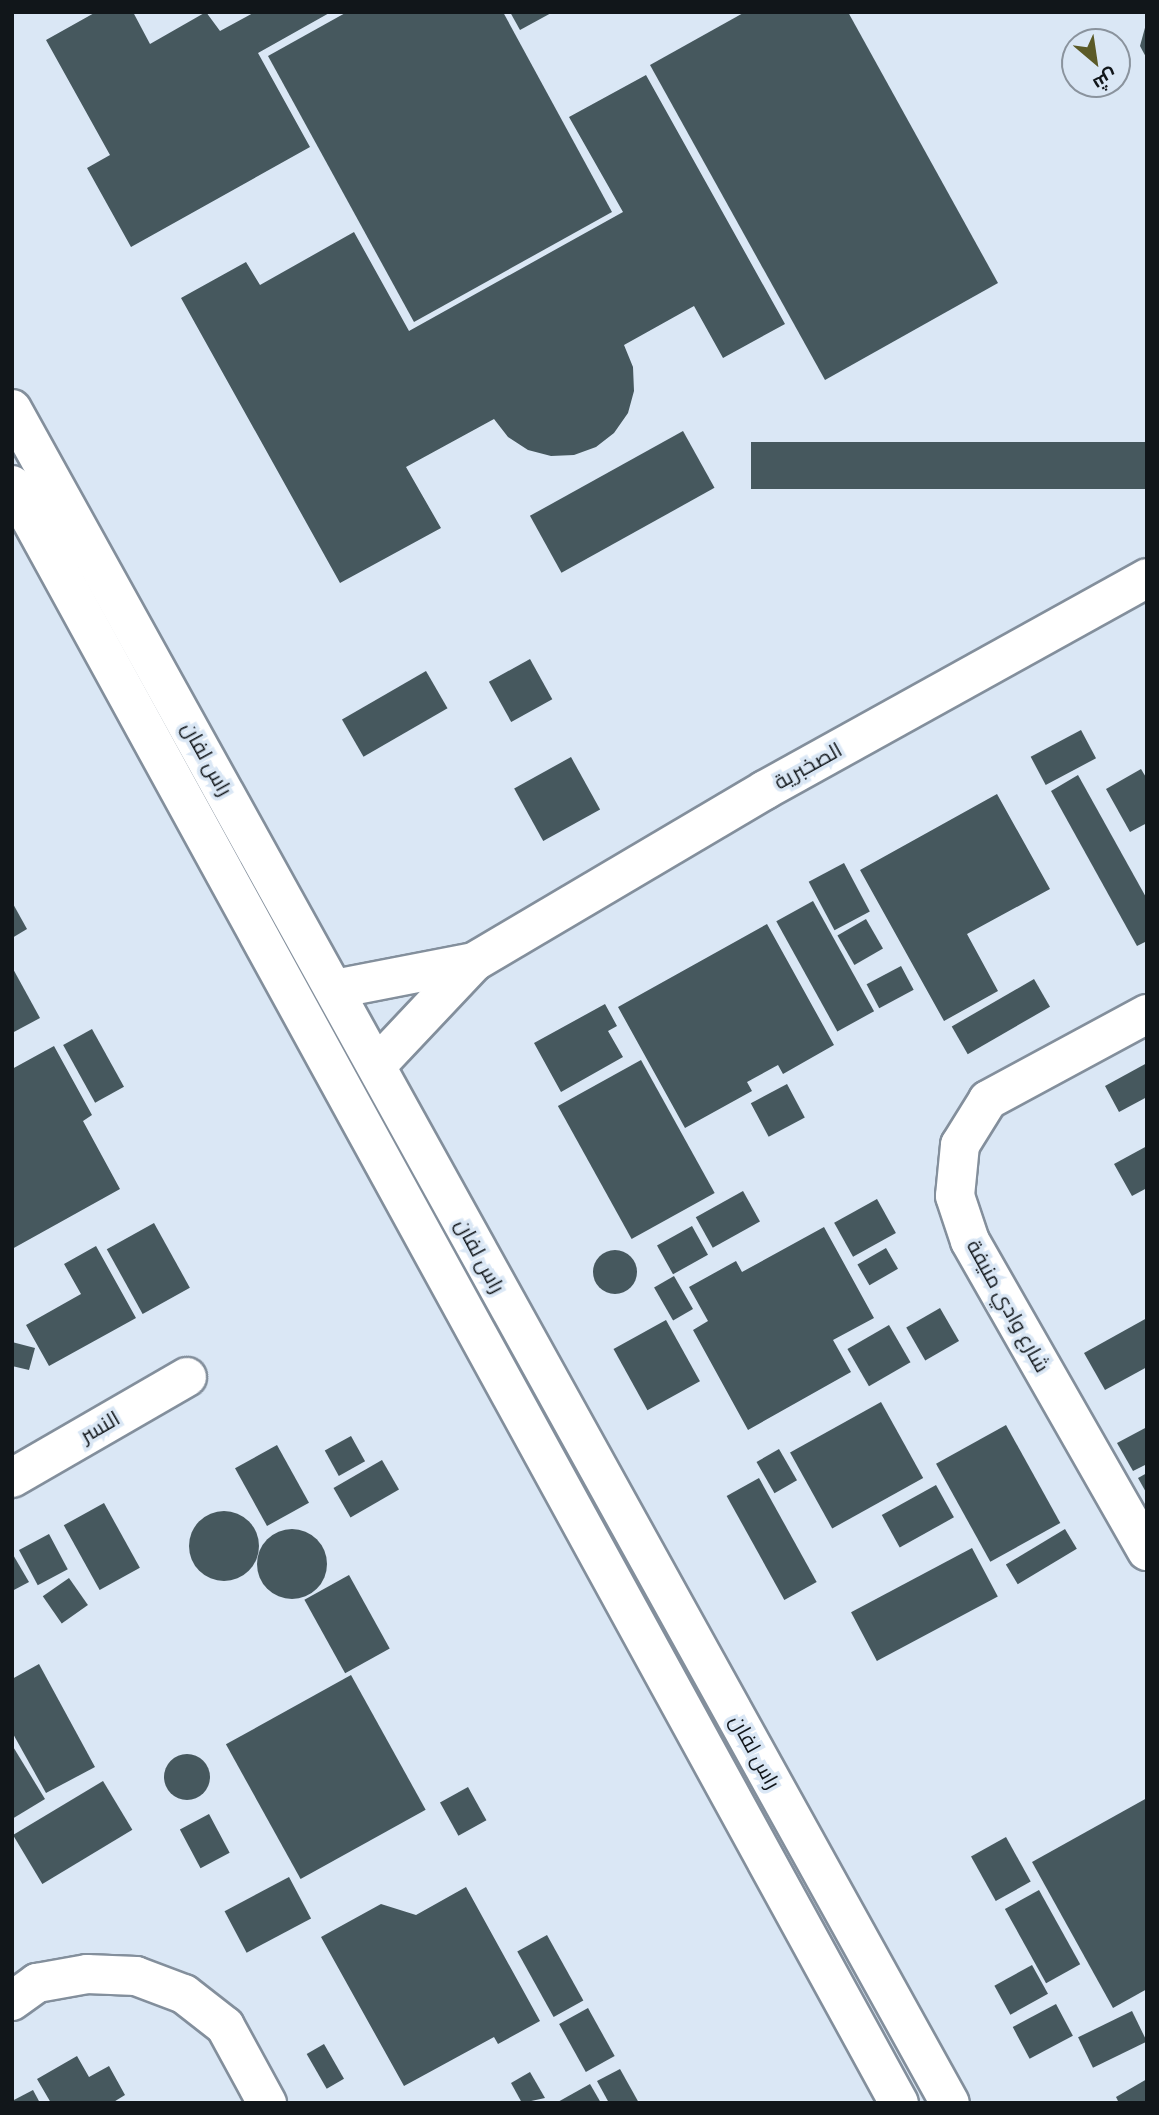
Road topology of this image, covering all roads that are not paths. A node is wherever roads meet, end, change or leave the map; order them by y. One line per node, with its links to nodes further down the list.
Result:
1 (12, 409): 5 (street, راس لفان)
2 (12, 485): 13 (street, راس لفان)
3 (1147, 578): 4 (street, الصخبرية)
4 (474, 962): 5 (street, الصخبرية); 7 (street, الصخبرية)
5 (335, 989): 7 (street, راس لفان)
6 (1147, 1014): 10 (street, شارع وادي منيفة)
7 (377, 1065): 14 (street, راس لفان)
8 (187, 1377): 9 (street, النسر)
9 (12, 1478)
10 (1147, 1551)
11 (12, 2001): 12 (street)
12 (267, 2103)
13 (898, 2103)
14 (950, 2103)

